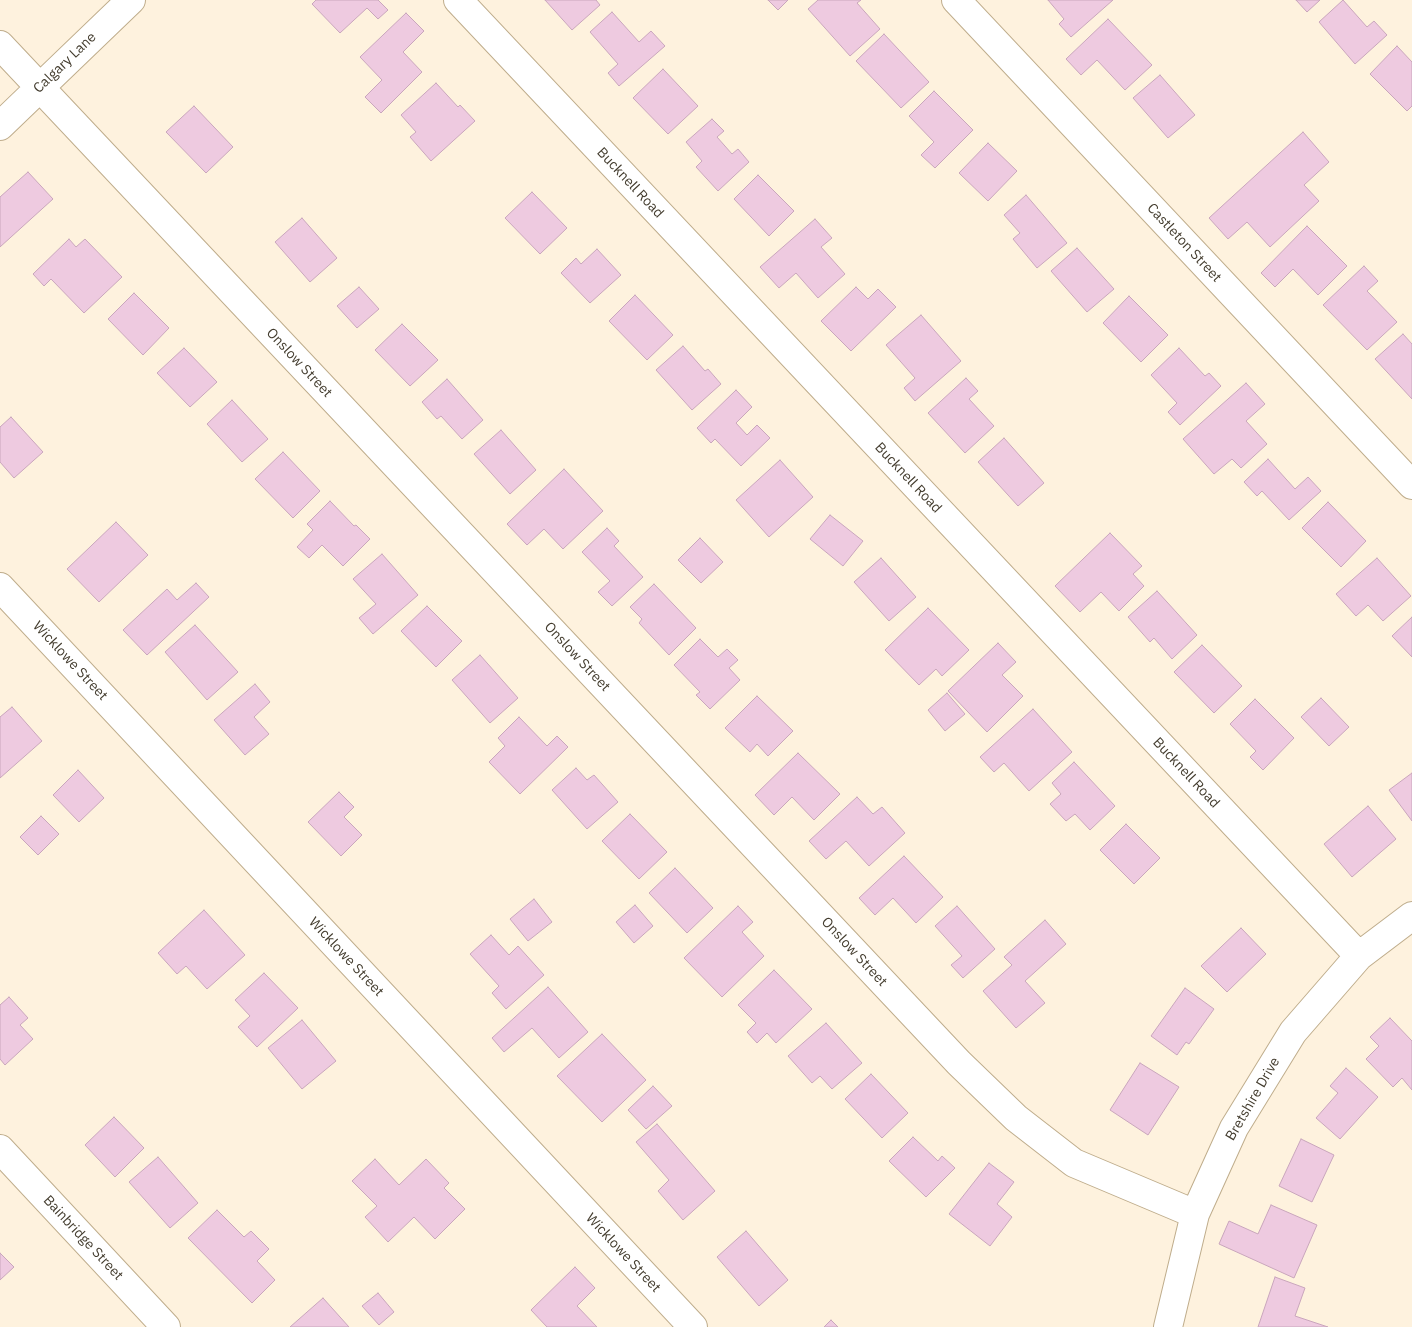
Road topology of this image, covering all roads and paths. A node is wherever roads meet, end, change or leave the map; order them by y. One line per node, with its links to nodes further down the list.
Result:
1 (130, 0): 5 (street, Calgary Lane)
2 (458, 0): 10 (street, Bucknell Road)
3 (956, 0): 7 (street, Castleton Street)
4 (0, 45): 5 (street, Onslow Street)
5 (40, 88): 6 (street, Calgary Lane); 12 (street, Onslow Street)
6 (0, 126)
7 (1412, 485)
8 (0, 587): 14 (street, Wicklowe Street)
9 (1412, 916): 10 (street, Bretshire Drive)
10 (1358, 956): 12 (street, Bretshire Drive)
11 (0, 1149): 13 (street, Bainbridge Street)
12 (1195, 1214): 15 (street, Bretshire Drive)
13 (166, 1327)
14 (693, 1327)
15 (1168, 1327)

